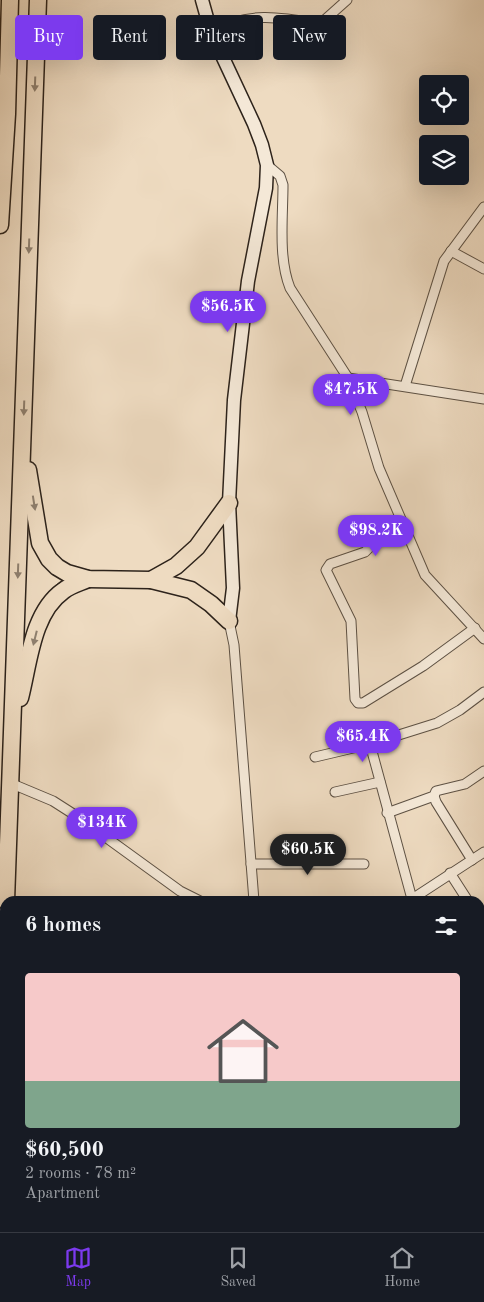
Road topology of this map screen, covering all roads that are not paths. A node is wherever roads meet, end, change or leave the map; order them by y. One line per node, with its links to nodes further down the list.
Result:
1 (10, 0): 9 (highway)
2 (38, 0): 18 (highway, one-way to 18)
3 (202, 0): 5 (street)
4 (347, 0): 6 (street)
5 (206, 15)
6 (263, 16)
7 (224, 60): 10 (street)
8 (0, 62): 9 (highway)
9 (8, 80): 12 (highway)
10 (267, 165): 15 (street); 19 (street)
11 (484, 207): 13 (street)
12 (0, 225)
13 (451, 251): 14 (street); 16 (street)
14 (484, 269)
15 (348, 378): 16 (street); 20 (street)
16 (405, 386): 17 (street)
17 (484, 398)
18 (22, 438): 21 (highway, one-way to 21); 27 (highway, one-way to 27)
19 (230, 503): 22 (highway); 23 (street)
20 (399, 517): 24 (street); 24 (street)
21 (88, 579): 22 (highway); 27 (highway, one-way to 27)
22 (151, 580): 23 (highway)
23 (229, 621): 38 (street)
24 (475, 628): 25 (street)
25 (484, 639)
26 (484, 692): 28 (street)
27 (12, 729): 32 (highway)
28 (370, 744): 29 (street); 31 (street)
29 (315, 758)
30 (484, 771): 34 (street)
31 (380, 782): 33 (street); 35 (street)
32 (10, 783): 41 (highway); 42 (street)
33 (335, 792)
34 (434, 796): 35 (street); 37 (street)
35 (387, 813): 44 (street)
36 (484, 852): 37 (street)
37 (472, 860): 40 (street)
38 (251, 864): 39 (street); 43 (street)
39 (364, 864)
40 (450, 873): 45 (street); 46 (street)
41 (6, 896)
42 (190, 896)
43 (254, 896)
44 (413, 896)
45 (418, 896)
46 (465, 896)
47 (0, 1078): 48 (highway)
48 (0, 1088)

